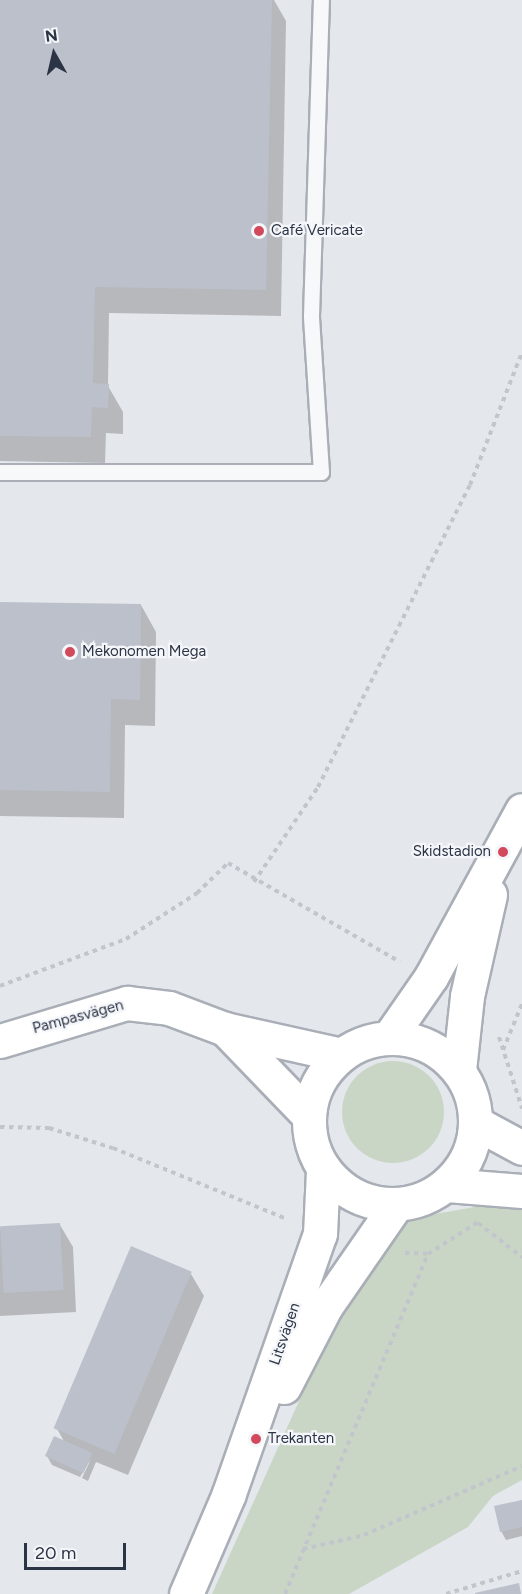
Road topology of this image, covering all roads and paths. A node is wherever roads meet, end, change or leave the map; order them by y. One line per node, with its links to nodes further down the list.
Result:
1 (321, 0): 3 (lane)
2 (522, 352): 6 (path)
3 (0, 472)
4 (522, 810): 5 (main road)
5 (497, 864): 7 (main road); 9 (main road)
6 (254, 882): 7 (path); 8 (path)
7 (431, 977): 12 (main road)
8 (0, 986)
9 (467, 996): 14 (path); 16 (main road)
10 (522, 1004): 14 (path)
11 (225, 1029): 13 (main road, Pampasvägen); 15 (main road, Pampasvägen); 18 (main road, Pampasvägen)
12 (390, 1036): 15 (main road); 16 (main road)
13 (0, 1041)
14 (503, 1050): 17 (path)
15 (341, 1055): 18 (main road)
16 (459, 1070): 19 (main road)
17 (522, 1108)
18 (308, 1115): 21 (main road)
19 (476, 1123): 20 (main road); 22 (main road)
20 (522, 1148)
21 (323, 1170): 24 (main road); 29 (main road, Litsvägen)
22 (447, 1185): 23 (main road); 24 (main road)
23 (522, 1191)
24 (396, 1205): 29 (main road, Litsvägen)
25 (477, 1222): 27 (path)
26 (428, 1254): 30 (path)
27 (522, 1257)
28 (522, 1466): 30 (path)
29 (228, 1496): 32 (main road, Litsvägen)
30 (303, 1549): 33 (path)
31 (522, 1571): 34 (path)
32 (186, 1594)
33 (285, 1594)
34 (446, 1594)

